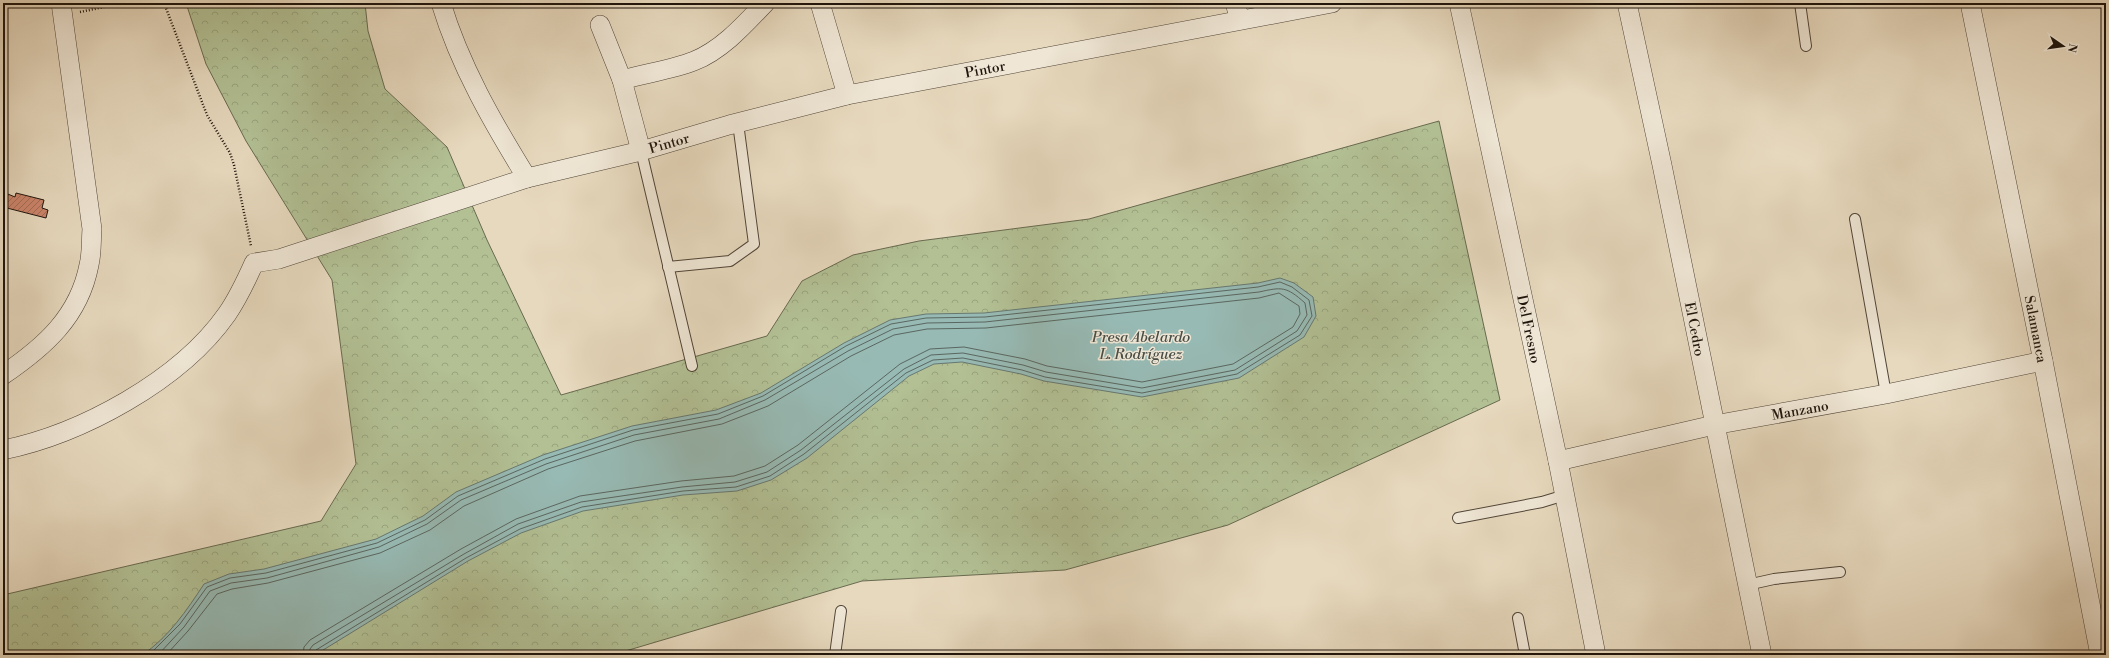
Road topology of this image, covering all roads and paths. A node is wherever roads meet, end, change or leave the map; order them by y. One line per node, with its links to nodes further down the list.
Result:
1 (123, 3): 11 (path)
2 (164, 3): 21 (path)
3 (441, 3): 19 (street)
4 (765, 3): 15 (street)
5 (1332, 3): 12 (street, Pintor)
6 (1459, 3): 29 (street, Del Fresno)
7 (1627, 3): 27 (street, El Cedro)
8 (1800, 3): 14 (lane)
9 (1970, 3): 23 (street, Salamanca)
10 (822, 4): 16 (street)
11 (62, 9): 25 (street)
12 (1237, 11): 16 (street, Pintor)
13 (600, 25): 15 (street)
14 (1806, 46)
15 (622, 80): 18 (street)
16 (847, 95): 17 (street, Pintor)
17 (738, 123): 18 (street, Pintor); 22 (lane)
18 (641, 151): 19 (street, Pintor); 22 (lane)
19 (527, 178): 21 (street, Pintor)
20 (1855, 219): 26 (lane)
21 (254, 263): 28 (street)
22 (668, 267): 24 (lane)
23 (2043, 361): 26 (street, Manzano); 40 (street, Salamanca)
24 (692, 366)
25 (3, 375)
26 (1886, 394): 27 (street, Manzano)
27 (1714, 426): 29 (street, Manzano); 33 (street, El Cedro)
28 (3, 450)
29 (1558, 461): 30 (street, Del Fresno)
30 (1565, 495): 31 (lane); 38 (street, Del Fresno)
31 (1458, 518)
32 (1840, 572): 33 (lane)
33 (1747, 585): 39 (street, El Cedro)
34 (841, 611): 36 (lane)
35 (1518, 618): 37 (lane)
36 (834, 655)
37 (1525, 655)
38 (1595, 655)
39 (1762, 655)
40 (2100, 655)

